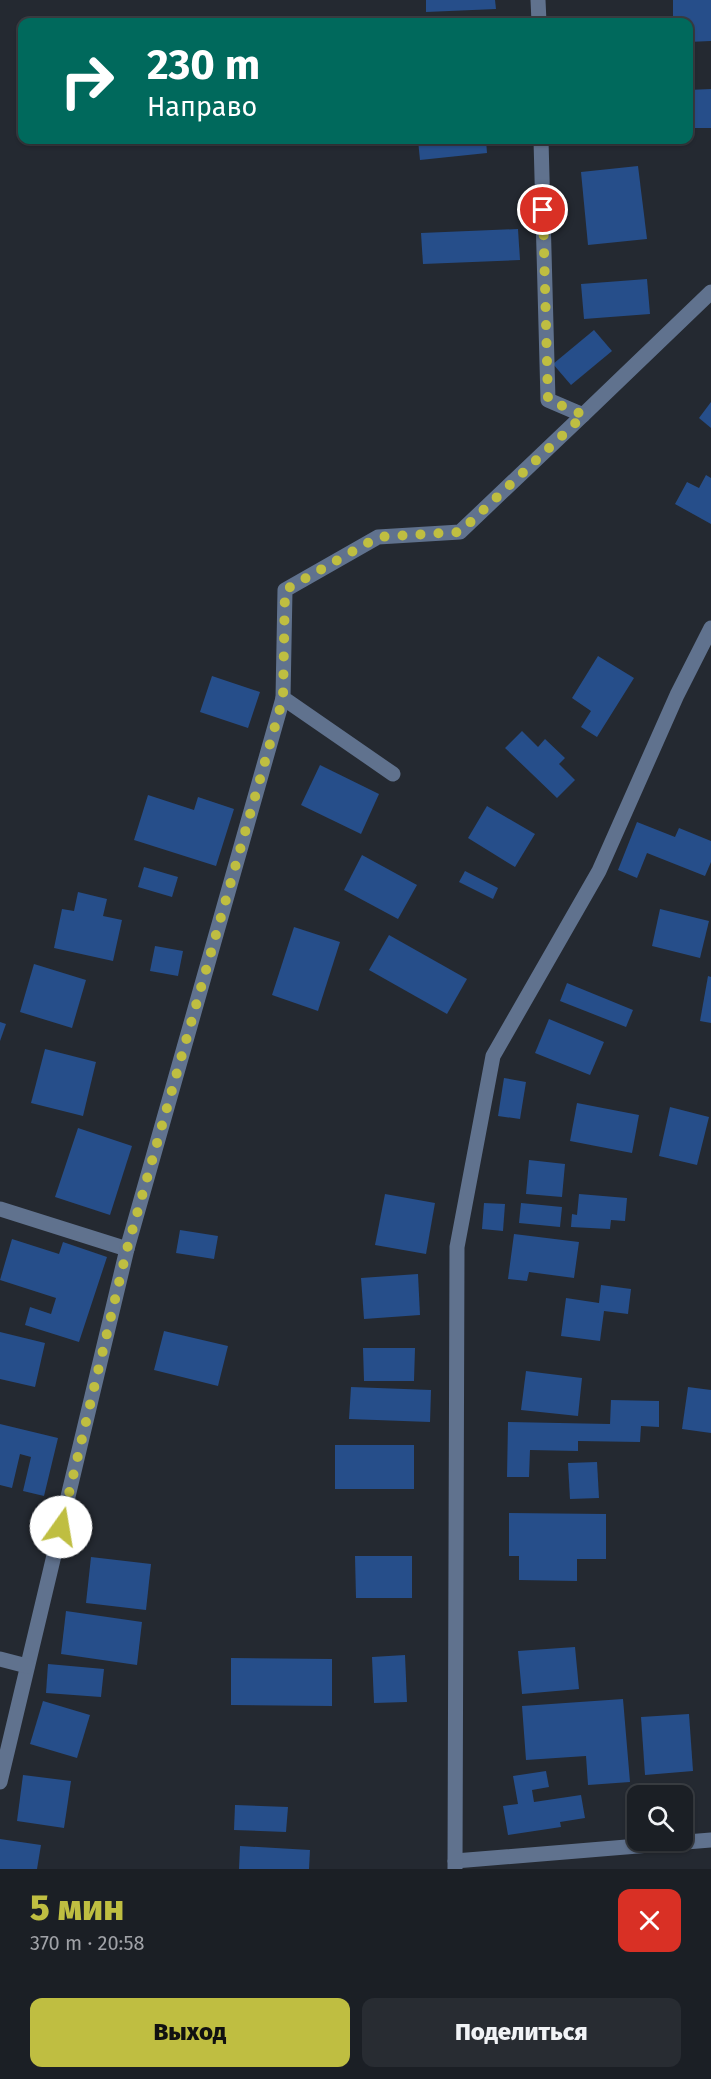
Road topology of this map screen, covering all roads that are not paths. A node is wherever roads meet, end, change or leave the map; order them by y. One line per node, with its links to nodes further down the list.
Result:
1 (538, 0): 2 (street)
2 (538, 18)
3 (542, 144): 5 (street)
4 (711, 292): 5 (street)
5 (584, 415): 7 (street)
6 (711, 628): 15 (street)
7 (283, 698): 8 (street); 10 (street)
8 (393, 774)
9 (0, 1209): 10 (street)
10 (127, 1249): 12 (street)
11 (0, 1659): 12 (street)
12 (27, 1666): 13 (street)
13 (0, 1782)
14 (711, 1840): 15 (street)
15 (455, 1865)

